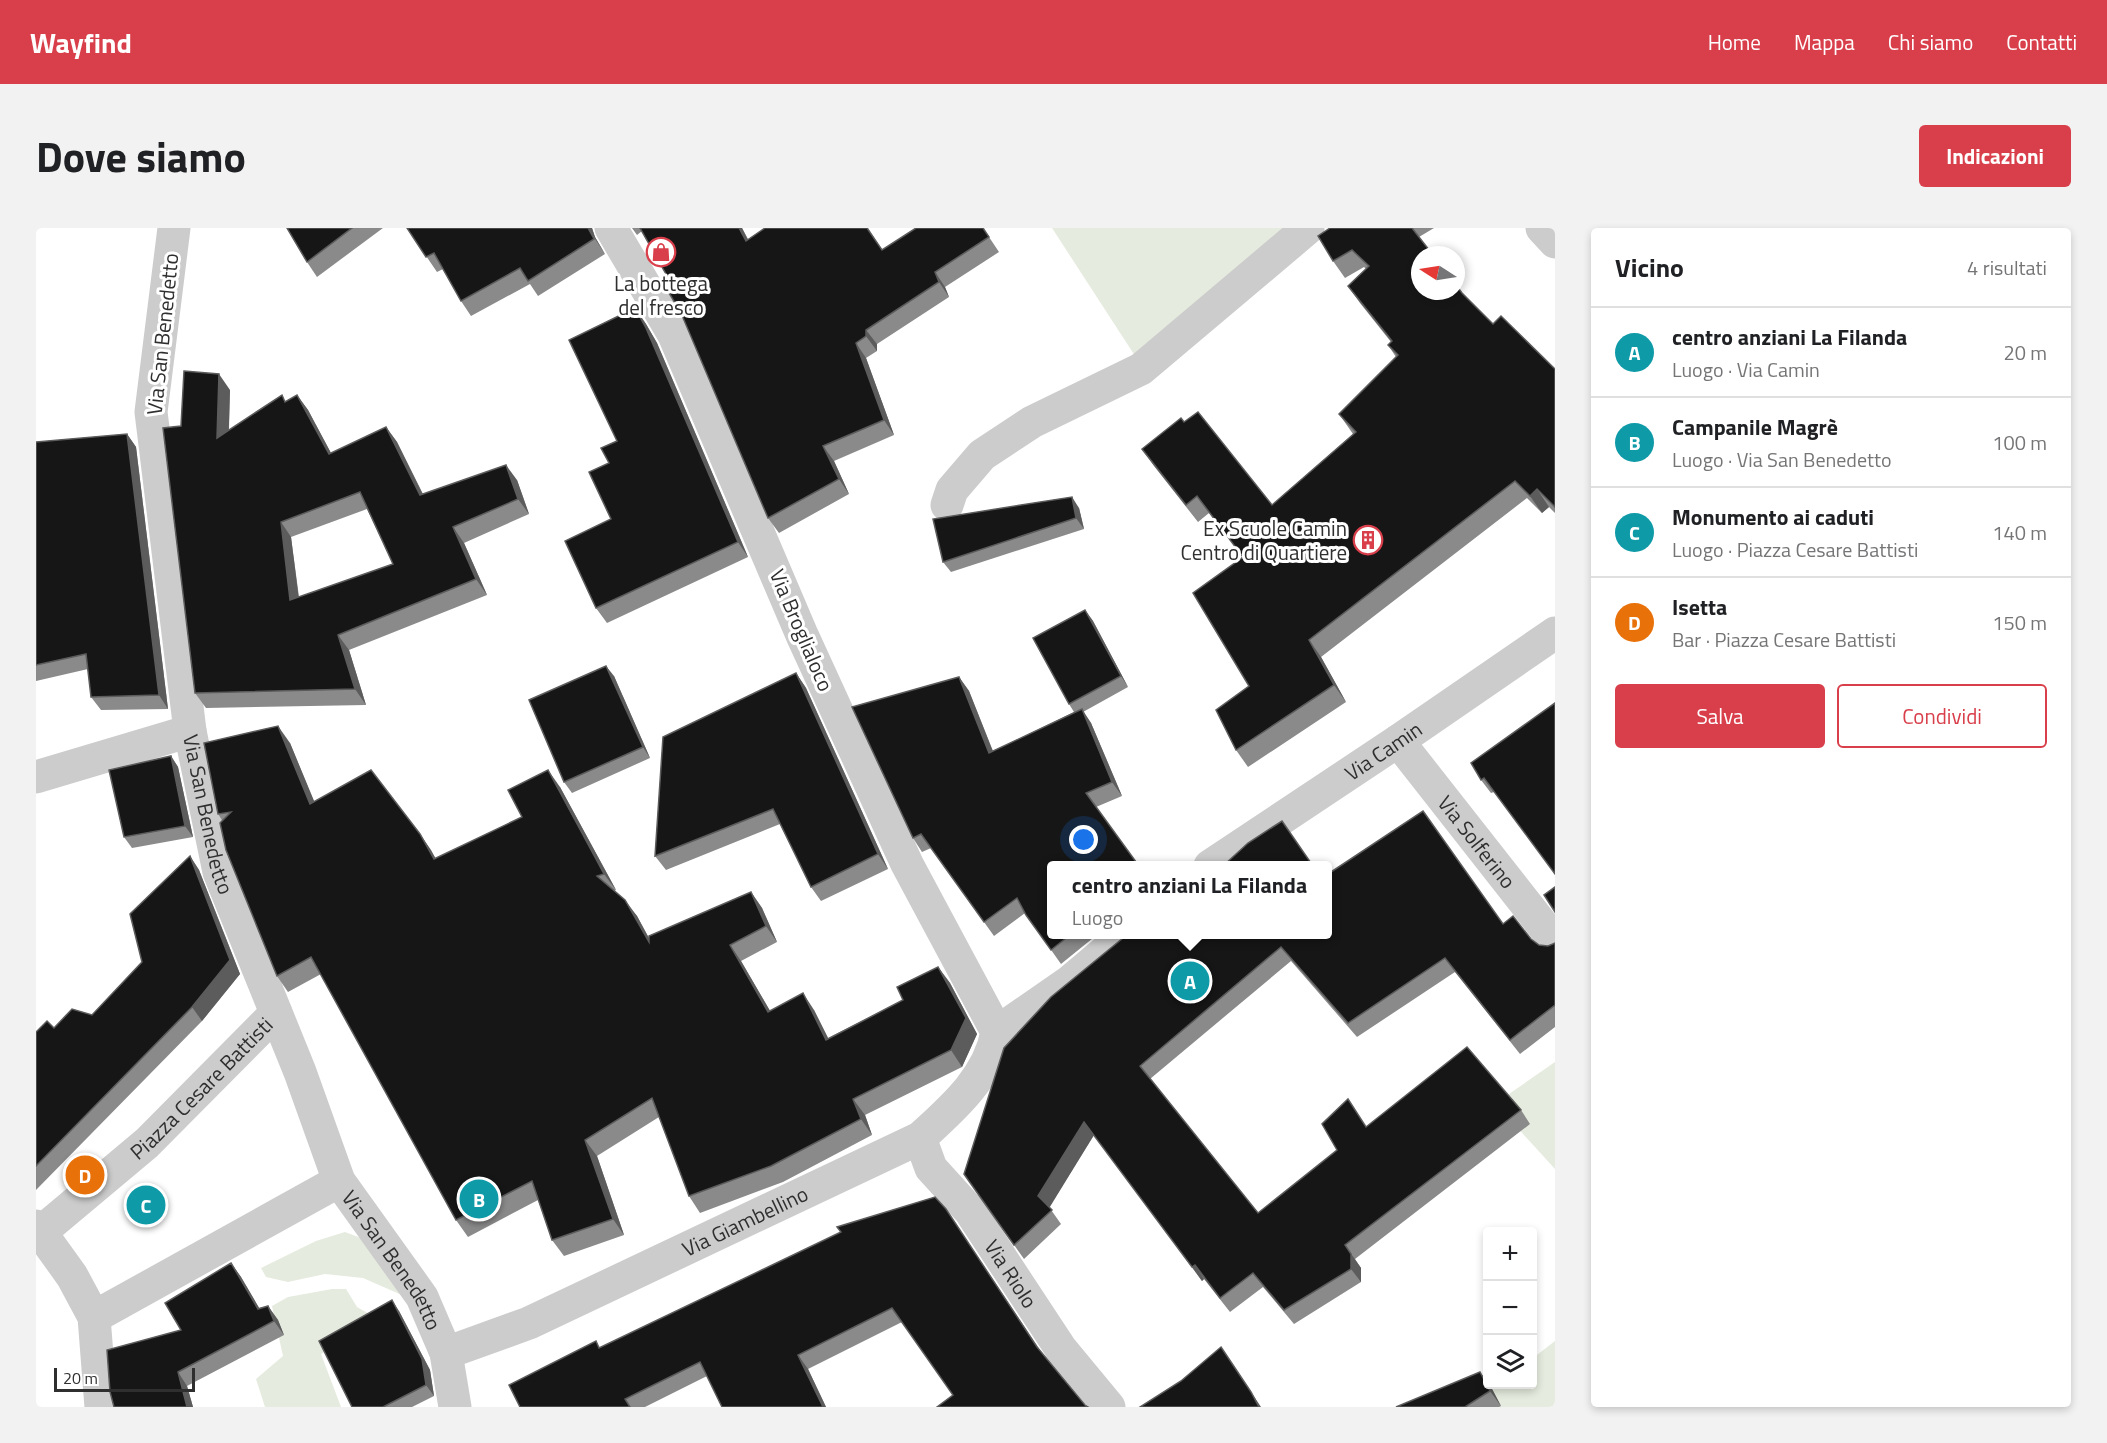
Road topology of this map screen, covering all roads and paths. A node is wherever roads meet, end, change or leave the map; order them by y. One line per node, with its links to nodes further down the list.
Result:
1 (174, 228): 8 (street, Via San Benedetto)
2 (611, 228): 15 (street, Via Broglialoco)
3 (1308, 228): 6 (street)
4 (1542, 228): 5 (street)
5 (1555, 242)
6 (947, 505)
7 (1555, 633): 9 (street, Via Camin)
8 (190, 730): 10 (street); 14 (street, Via San Benedetto)
9 (1398, 741): 11 (street, Via Camin); 13 (street, Via Solferino)
10 (36, 777)
11 (1218, 861)
12 (1120, 939): 15 (street)
13 (1555, 941)
14 (276, 1013): 17 (street, Via San Benedetto); 18 (street, Piazza Cesare Battisti)
15 (997, 1032): 16 (street, Via Giambellino)
16 (920, 1138): 20 (street, Via Giambellino); 23 (street, Via Riolo)
17 (339, 1181): 19 (street); 20 (street, Via San Benedetto)
18 (39, 1228): 19 (street)
19 (94, 1317): 21 (street)
20 (446, 1353): 22 (street, Via San Benedetto)
21 (101, 1407)
22 (455, 1407)
23 (1109, 1407)

